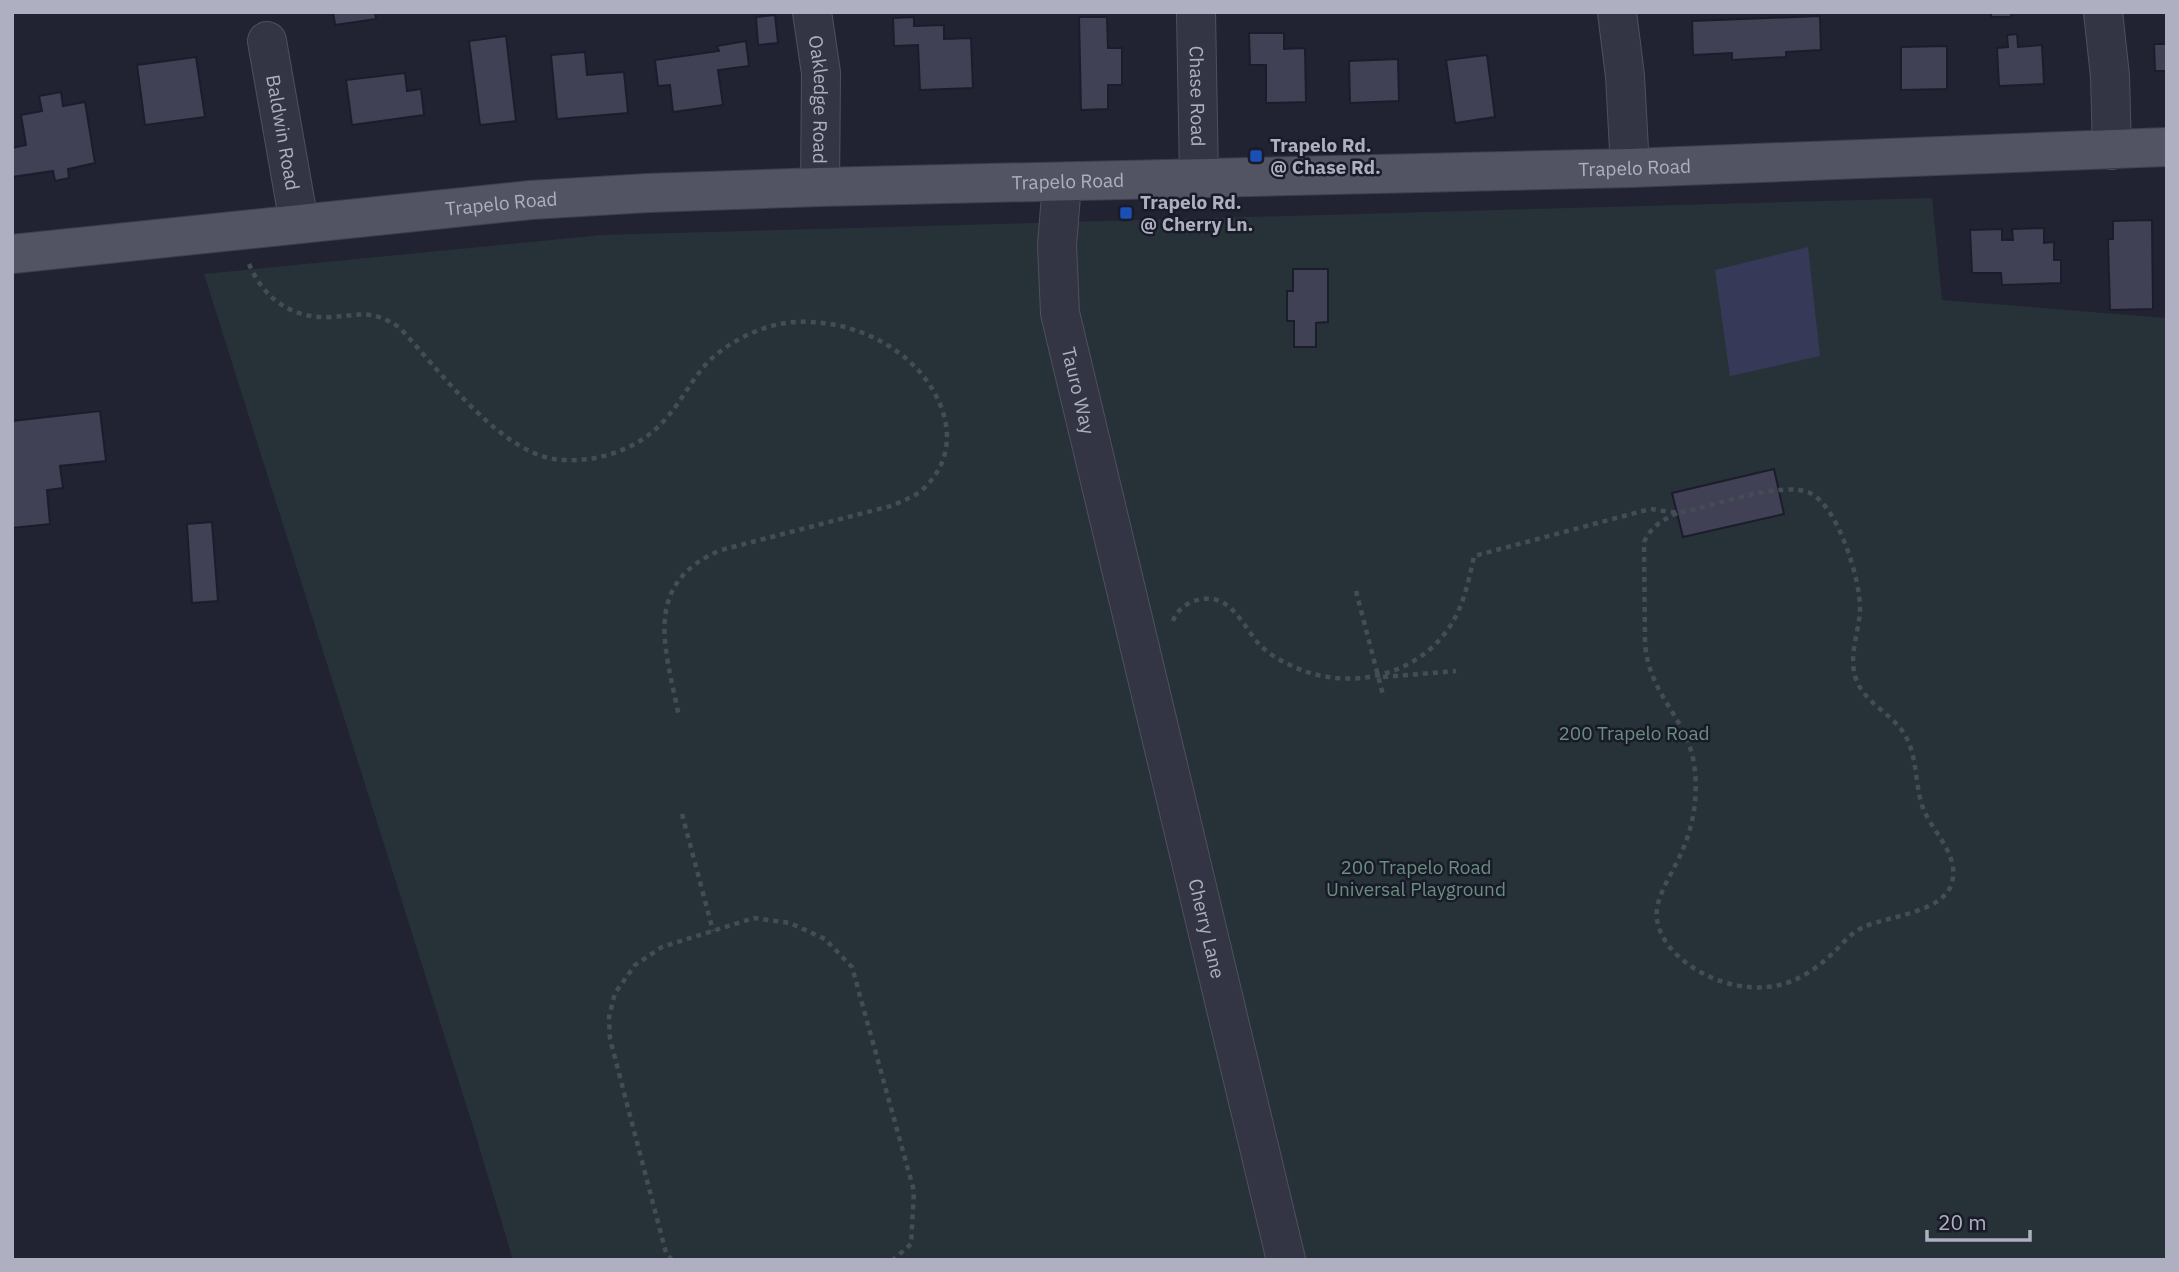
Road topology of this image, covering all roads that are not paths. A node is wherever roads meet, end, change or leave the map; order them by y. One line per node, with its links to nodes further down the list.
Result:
1 (812, 12): 11 (street, Oakledge Road)
2 (1196, 12): 9 (street, Chase Road)
3 (1617, 12): 8 (street)
4 (2103, 12): 7 (street)
5 (267, 41): 12 (street, Baldwin Road)
6 (2167, 147): 7 (main road, Trapelo Road)
7 (2112, 150): 8 (main road, Trapelo Road)
8 (1630, 168): 9 (main road, Trapelo Road)
9 (1199, 178): 10 (main road, Trapelo Road)
10 (1062, 183): 11 (main road, Trapelo Road); 14 (street, Tauro Way)
11 (820, 187): 12 (main road, Trapelo Road)
12 (299, 222): 13 (main road, Trapelo Road)
13 (12, 254)
14 (1129, 596): 15 (street, Cherry Lane)
15 (1286, 1260)

